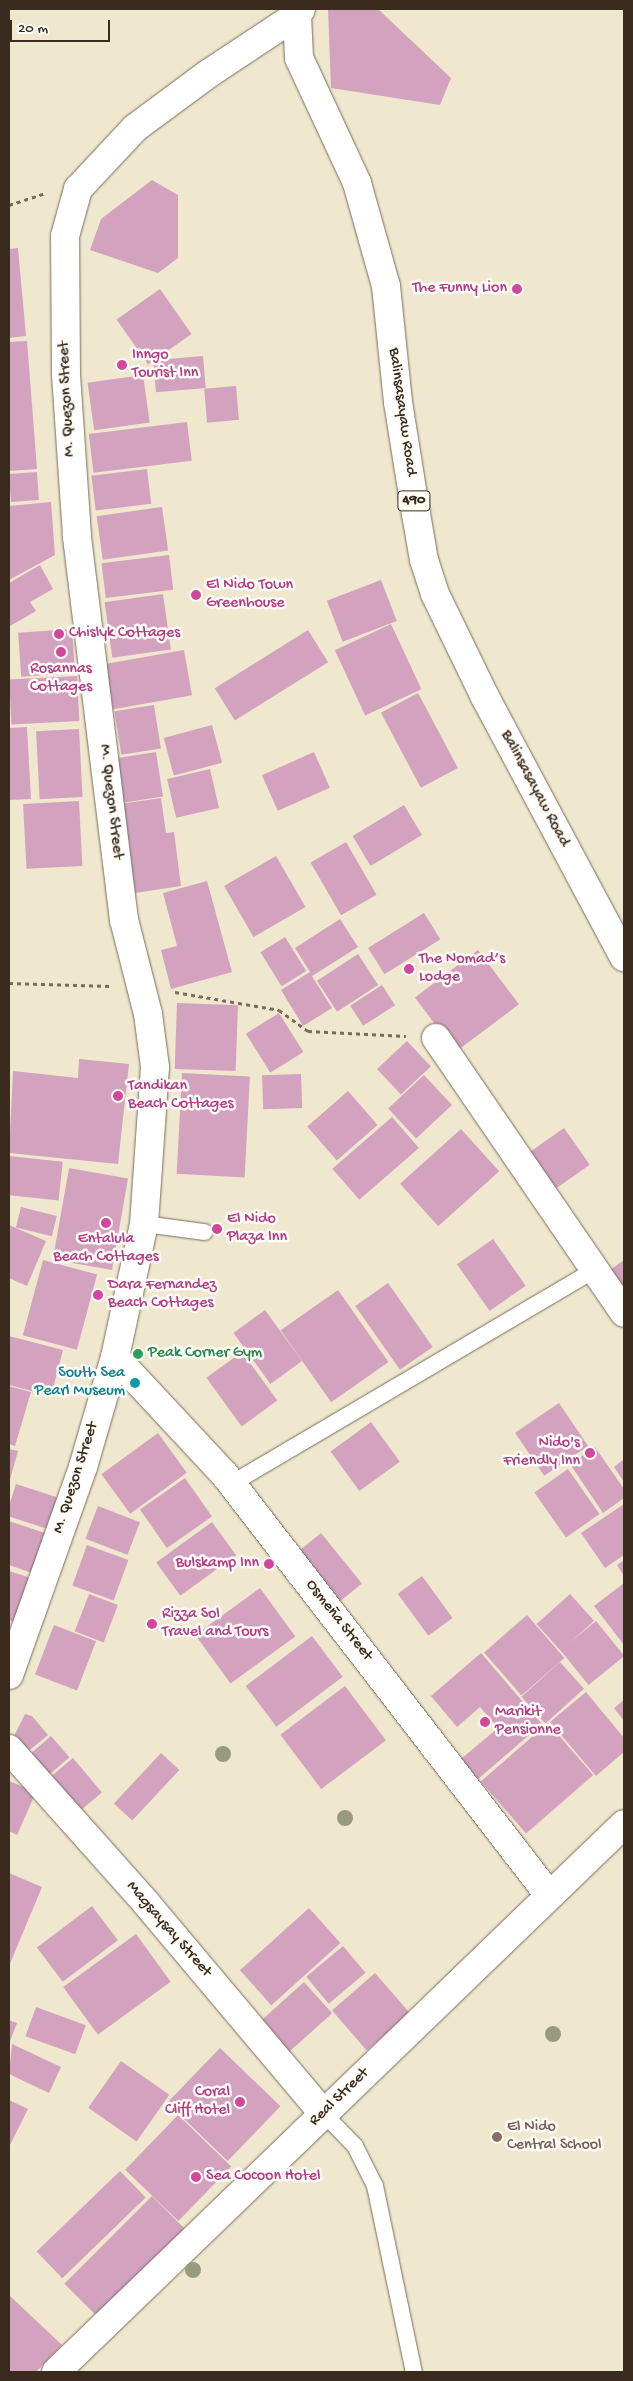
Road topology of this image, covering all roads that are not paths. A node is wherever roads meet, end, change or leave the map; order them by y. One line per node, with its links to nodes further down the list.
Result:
1 (299, 12): 2 (street, Balinsasayaw Road / 490); 4 (street, M. Quezon Street)
2 (624, 957)
3 (436, 1038): 6 (street)
4 (144, 1224): 5 (lane); 8 (street, M. Quezon Street)
5 (204, 1232)
6 (594, 1270): 7 (street); 9 (lane)
7 (624, 1313)
8 (115, 1356): 9 (street, Osmeña Street); 10 (street, M. Quezon Street)
9 (232, 1484): 13 (street, Osmeña Street)
10 (9, 1675)
11 (9, 1749): 14 (street, Magsaysay Street)
12 (624, 1824): 13 (street, Real Street)
13 (549, 1895): 14 (street, Real Street)
14 (323, 2114): 15 (street, Real Street); 16 (lane)
15 (56, 2372)
16 (414, 2372)

